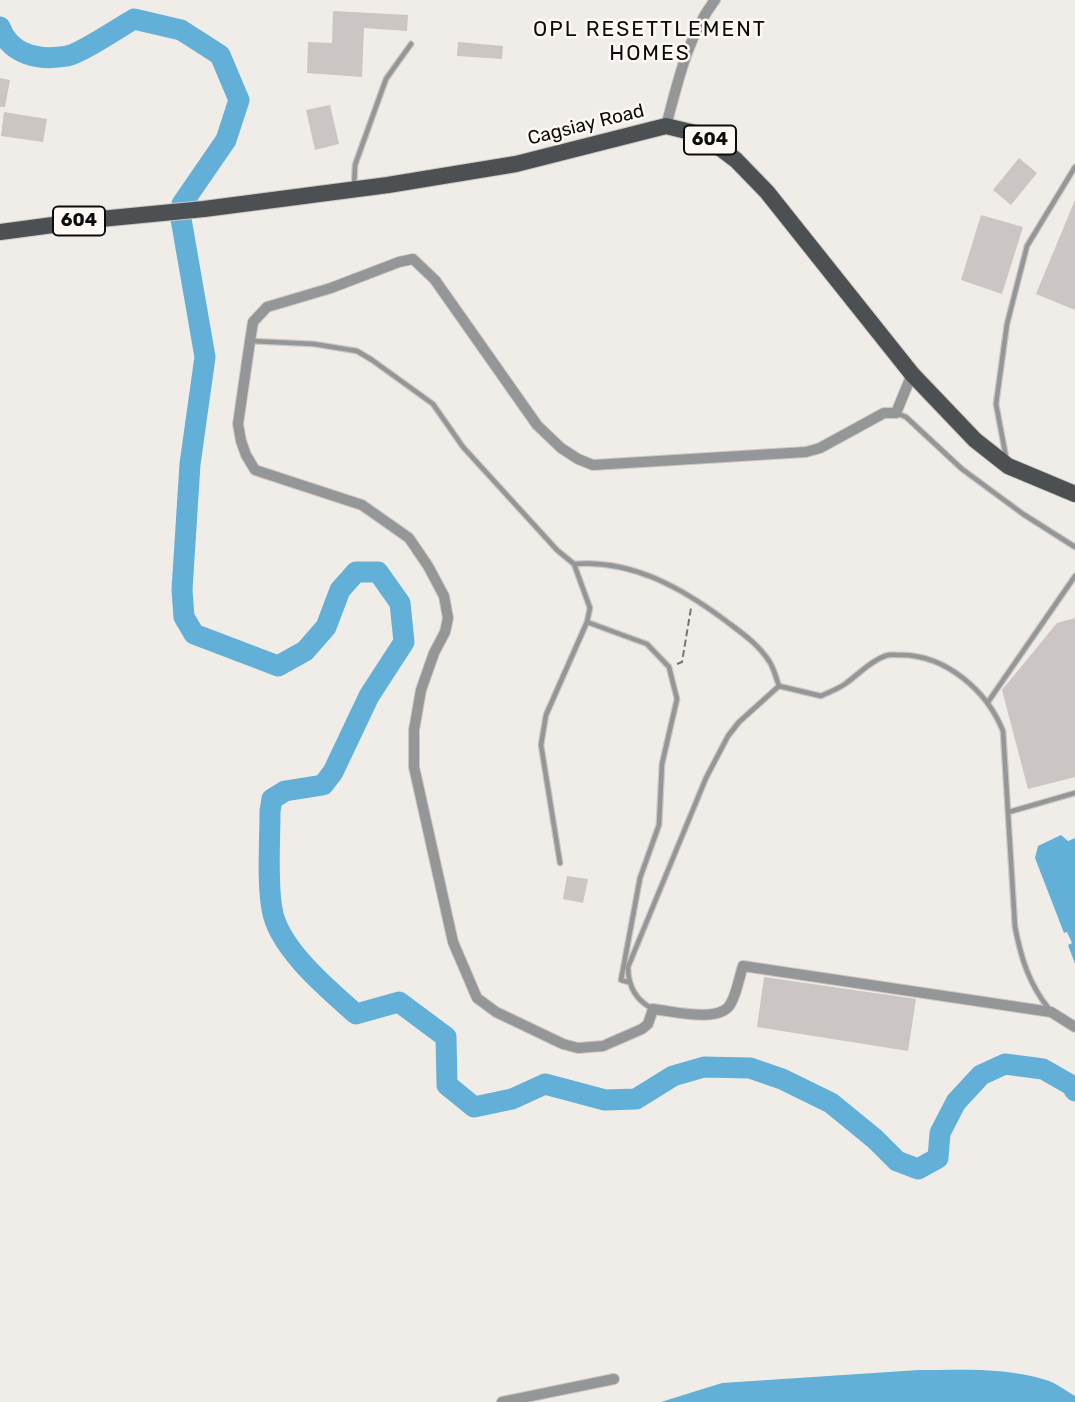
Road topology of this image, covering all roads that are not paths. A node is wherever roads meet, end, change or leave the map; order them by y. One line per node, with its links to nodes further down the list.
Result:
1 (715, 0): 3 (street)
2 (411, 44): 5 (lane)
3 (666, 126): 5 (main road, Cagsiay Road / 604); 8 (main road, Cagsiay Road / 604)
4 (1075, 167): 10 (lane)
5 (354, 189): 6 (main road, Cagsiay Road / 604)
6 (0, 232)
7 (250, 341): 9 (street); 13 (lane); 22 (street)
8 (912, 374): 9 (street); 10 (main road, Cagsiay Road / 604)
9 (895, 413): 12 (lane)
10 (1008, 466): 11 (main road, Cagsiay Road / 604)
11 (1075, 494)
12 (1075, 547)
13 (574, 564): 15 (lane); 16 (lane)
14 (1075, 576): 17 (lane)
15 (587, 622): 20 (lane); 21 (lane)
16 (779, 686): 17 (lane); 21 (lane)
17 (988, 703): 19 (lane)
18 (1075, 793): 19 (lane)
19 (1009, 812): 23 (lane)
20 (560, 863)
21 (628, 982): 22 (lane)
22 (653, 1009): 23 (street)
23 (1051, 1012): 24 (street)
24 (1075, 1027)
25 (614, 1379): 26 (street)
26 (502, 1402)

